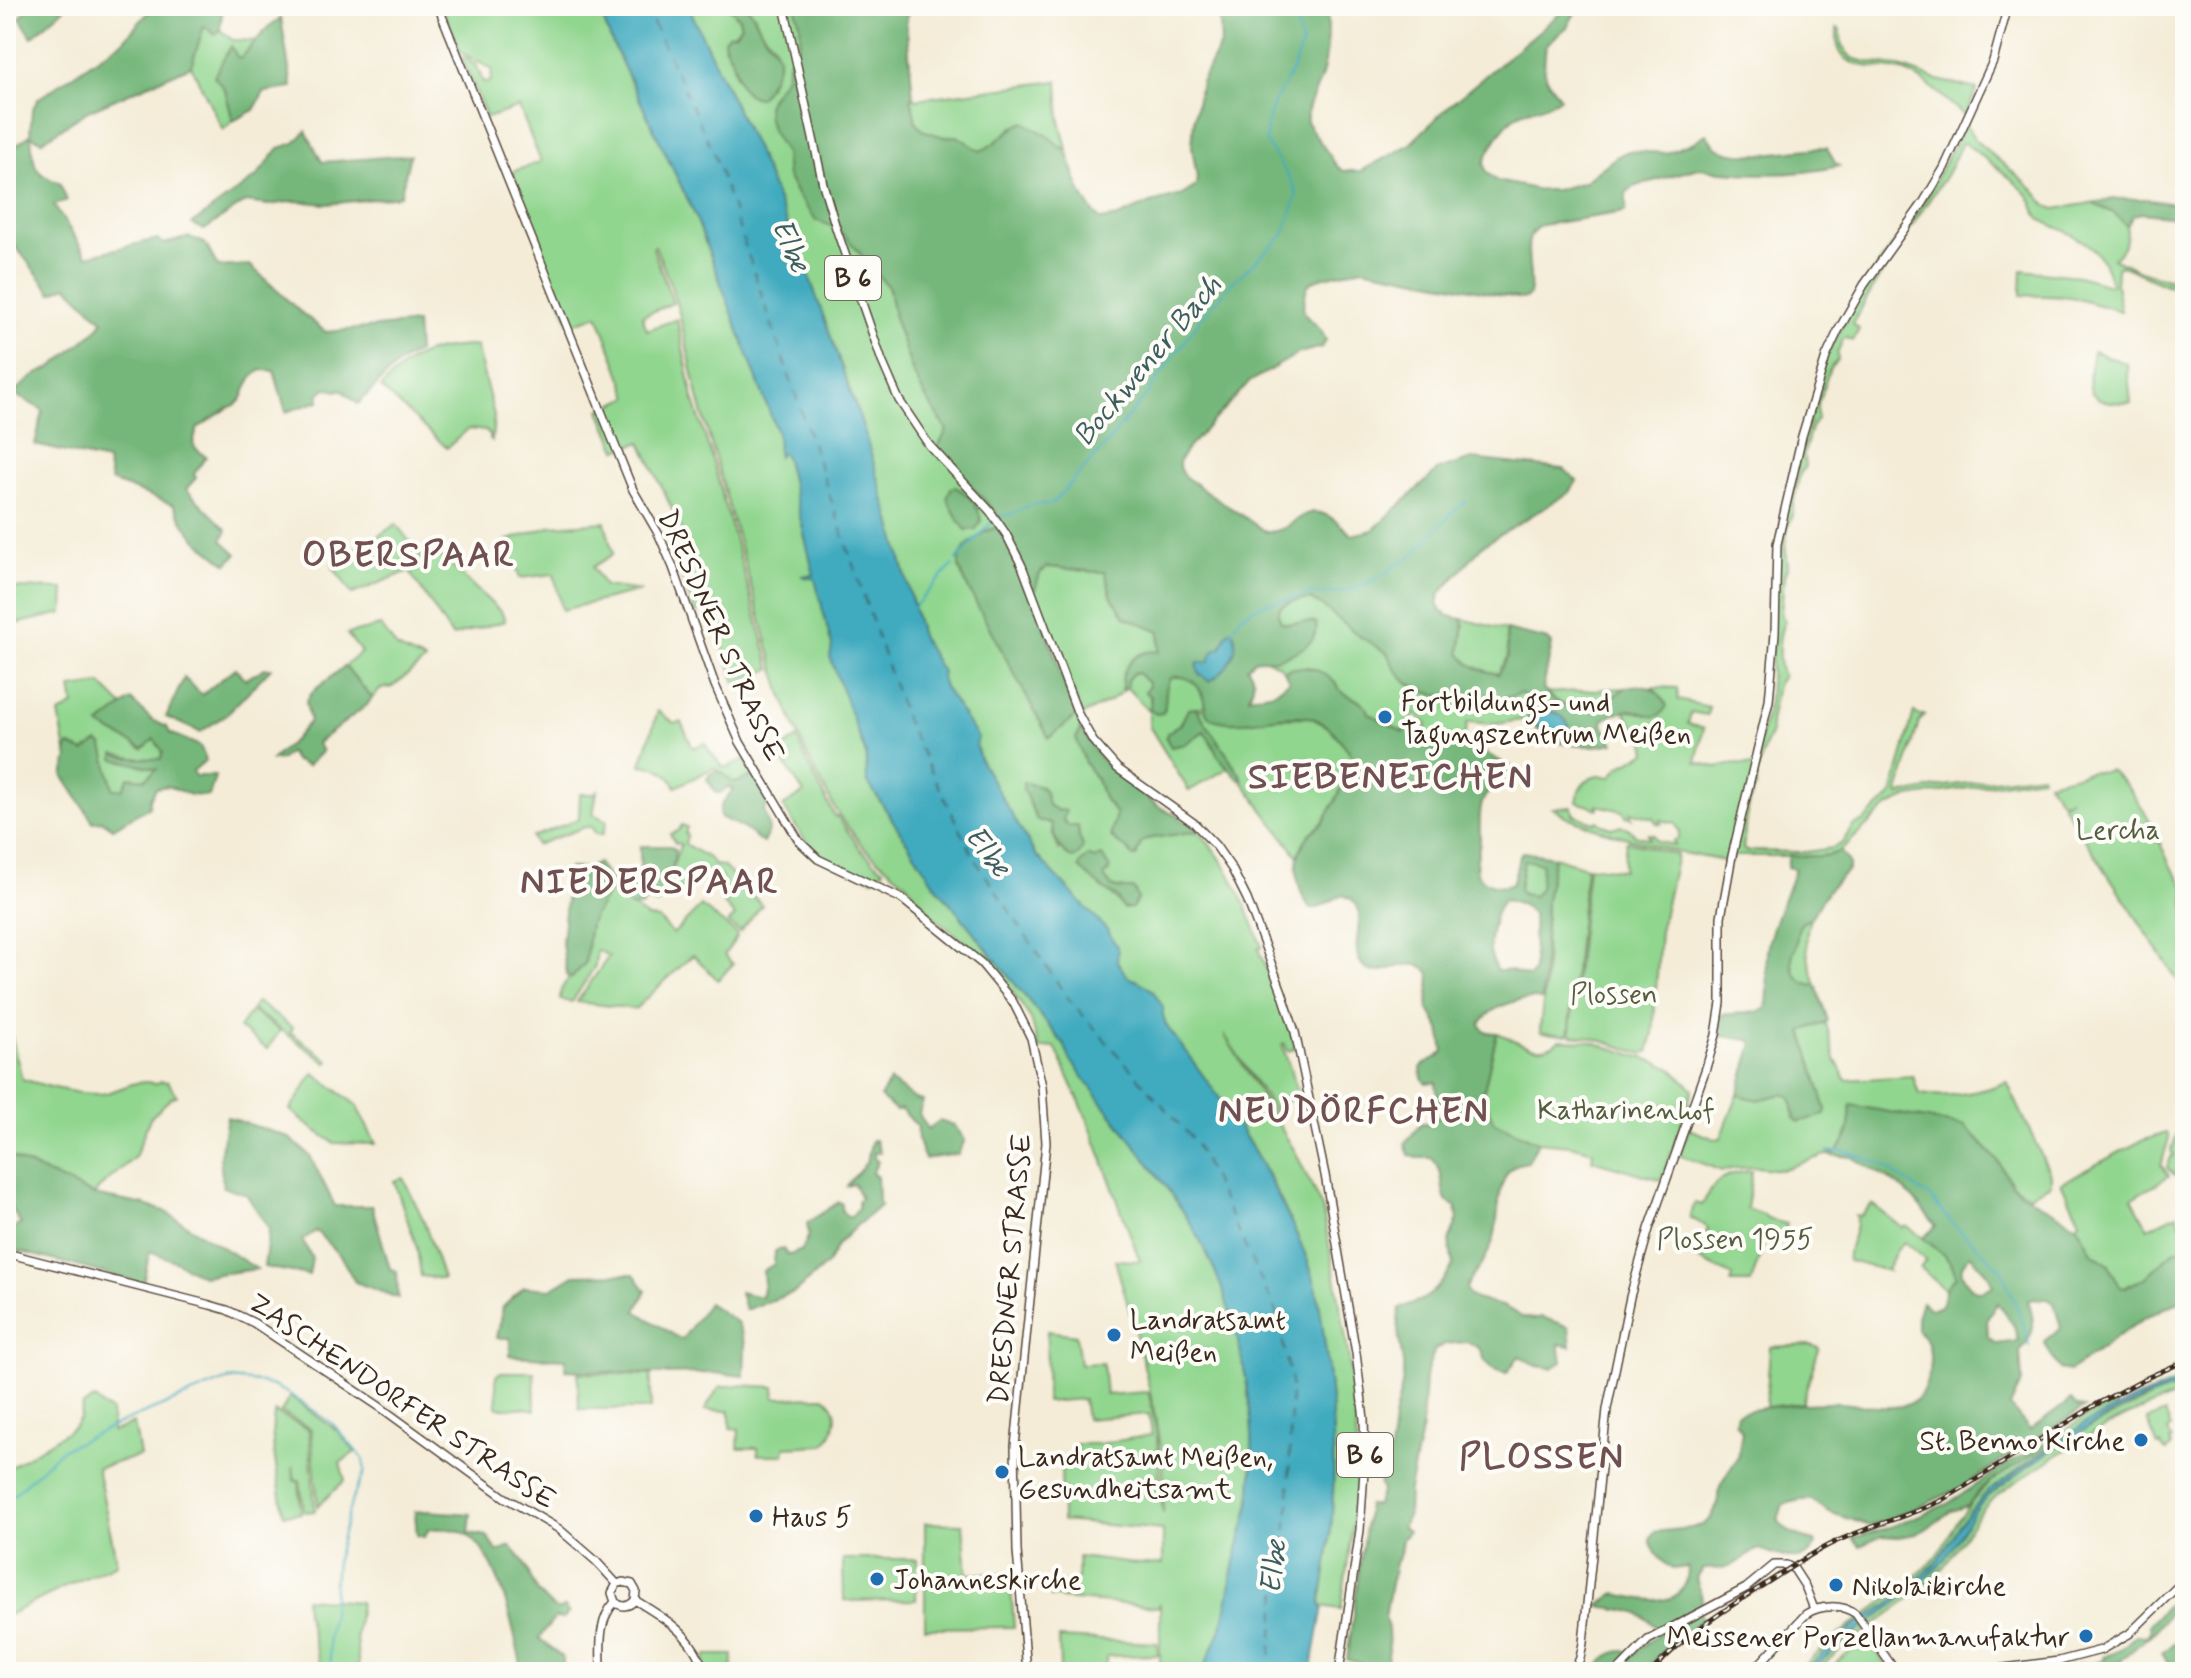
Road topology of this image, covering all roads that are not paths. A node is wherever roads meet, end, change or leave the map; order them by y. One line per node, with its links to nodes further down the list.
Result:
1 (438, 6): 14 (main road, DRESDNER STRASSE)
2 (784, 6): 15 (main road, B 6)
3 (2008, 6): 16 (main road)
4 (6, 1253): 6 (main road, ZASCHENDORFER STRASSE)
5 (2185, 1579): 10 (main road)
6 (617, 1584): 7 (main road, ZASCHENDORFER STRASSE); 8 (main road)
7 (635, 1600): 8 (main road); 13 (main road, ZASCHENDORFER STRASSE)
8 (615, 1602): 12 (main road)
9 (1814, 1609): 17 (main road); 18 (main road); 19 (main road)
10 (2012, 1669): 11 (main road)
11 (1991, 1671): 20 (main road)
12 (601, 1672)
13 (706, 1672)
14 (1027, 1672)
15 (1339, 1672)
16 (1574, 1672)
17 (1617, 1672)
18 (1752, 1672)
19 (1896, 1672)
20 (1973, 1672)

